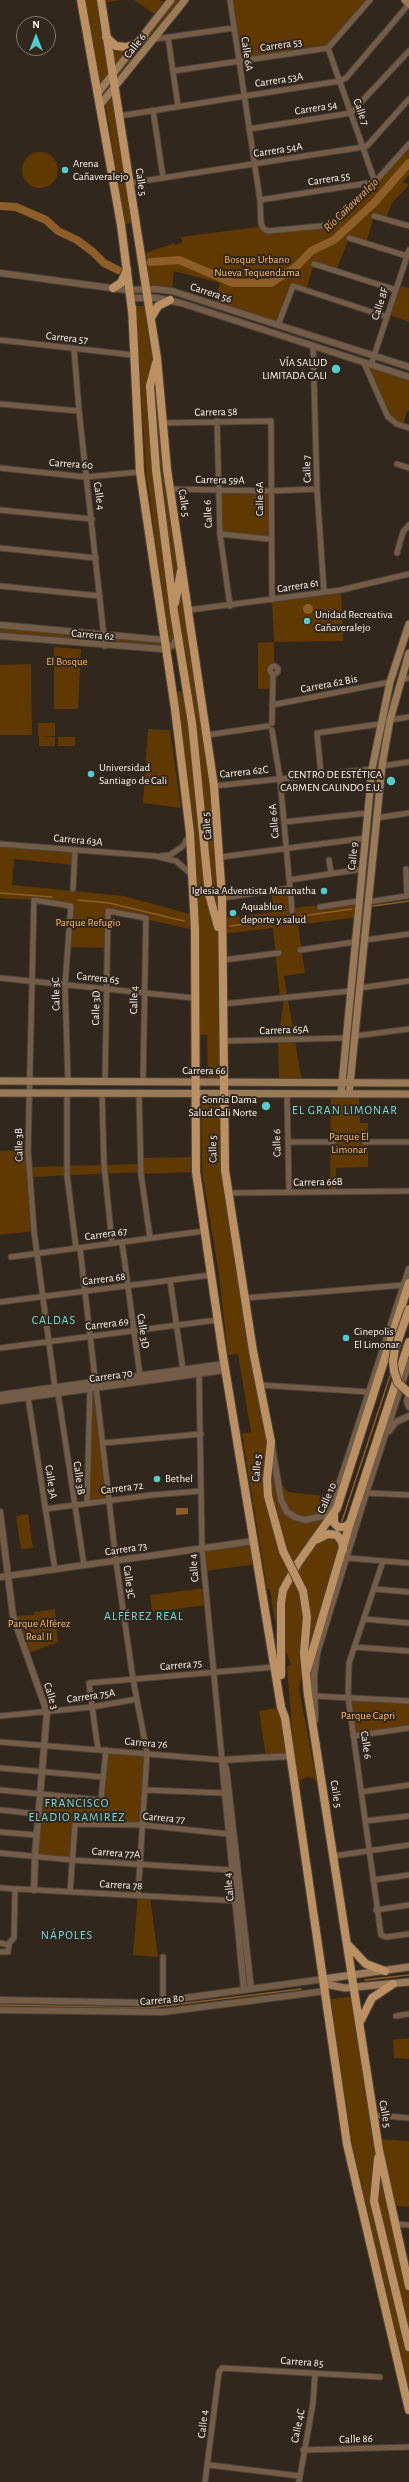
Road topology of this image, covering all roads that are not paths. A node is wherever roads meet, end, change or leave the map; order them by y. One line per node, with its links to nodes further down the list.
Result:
1 (81, 0): 21 (main road, Calle 5)
2 (101, 0): 10 (main road, Calle 5)
3 (171, 0): 11 (main road, Calle 6)
4 (185, 0): 13 (main road, Calle 6)
5 (230, 0): 9 (street, Calle 6A)
6 (370, 0): 14 (street)
7 (405, 0): 8 (main road)
8 (409, 4): 19 (street)
9 (234, 28): 12 (street); 16 (street, Calle 6A)
10 (106, 37): 11 (main road); 18 (main road, Calle 5)
11 (144, 37): 18 (main road, Calle 6)
12 (168, 37): 13 (street); 17 (street)
13 (155, 40): 20 (main road, Calle 6)
14 (328, 48): 16 (street, Carrera 53); 19 (street, Calle 7)
15 (409, 51): 27 (street, Carrera 54)
16 (238, 61): 17 (street, Carrera 53); 22 (street, Calle 6A)
17 (173, 71): 25 (street)
18 (112, 77): 20 (main road, Calle 5); 21 (main road, Calle 6)
19 (340, 81): 22 (street, Carrera 53A); 27 (street, Calle 7)
20 (114, 89): 24 (main road, Calle 6); 28 (main road, Calle 5)
21 (98, 93): 24 (main road, Calle 5)
22 (243, 96): 25 (street, Carrera 53A); 29 (street, Calle 6A)
23 (409, 99): 31 (street)
24 (100, 105): 43 (main road, Calle 5)
25 (178, 106): 26 (street, Carrera 53A)
26 (153, 110): 28 (street, Carrera 53A); 33 (street)
27 (351, 113): 29 (street, Carrera 54); 31 (street, Calle 7)
28 (120, 116): 34 (main road, Calle 5)
29 (249, 129): 32 (street, Calle 6A)
30 (409, 144): 35 (street)
31 (363, 147): 32 (street, Carrera 54A); 35 (street, Calle 7)
32 (255, 164): 33 (street, Carrera 54A); 36 (street, Calle 6A)
33 (163, 177): 34 (street, Carrera 54A)
34 (130, 182): 47 (main road, Calle 5)
35 (375, 182): 36 (street, Carrera 55); 36 (street, Calle 6A)
36 (260, 200)
37 (374, 216): 38 (street)
38 (409, 226)
39 (349, 238): 41 (street)
40 (409, 250): 41 (street, Calle 8F)
41 (407, 256): 46 (street, Calle 8F)
42 (314, 264): 46 (street)
43 (127, 268): 45 (main road); 48 (main road, Calle 5)
44 (0, 274): 45 (street, Carrera 56)
45 (113, 288): 48 (street, Carrera 56)
46 (396, 290): 51 (street, Calle 8F)
47 (147, 293): 48 (street, Carrera 56); 49 (street, Carrera 56); 52 (main road, Calle 5); 53 (street, Carrera 56)
48 (131, 294): 50 (main road, Calle 5)
49 (170, 300): 52 (main road); 55 (street, Carrera 56)
50 (132, 307): 57 (main road, Calle 5); 96 (main road, Calle 5)
51 (387, 317): 53 (street); 58 (street, Calle 8F)
52 (151, 321): 59 (main road, Calle 5)
53 (278, 325): 58 (street, Carrera 56)
54 (0, 340): 56 (street, Carrera 57)
55 (313, 346): 60 (street, Carrera 56); 75 (street, Calle 7)
56 (74, 349): 57 (street, Carrera 57); 65 (street, Calle 4)
57 (132, 354): 73 (main road, Calle 5)
58 (373, 356): 61 (street, Calle 8F); 62 (street, Carrera 56)
59 (157, 358): 68 (main road, Calle 5); 95 (main road)
60 (364, 363): 61 (street, Carrera 56); 69 (street)
61 (371, 365): 63 (street, Carrera 56)
62 (409, 367)
63 (409, 377)
64 (0, 404): 65 (street)
65 (79, 411): 74 (street, Calle 4)
66 (216, 421): 67 (street, Carrera 58); 68 (street, Carrera 58); 77 (street, Calle 6)
67 (271, 421): 78 (street, Calle 6A)
68 (162, 423): 76 (main road, Calle 5)
69 (409, 428)
70 (397, 464): 72 (street)
71 (0, 468): 74 (street, Carrera 60)
72 (409, 468)
73 (140, 472): 74 (street, Carrera 60); 96 (main road, Calle 5)
74 (86, 477): 80 (street, Calle 4)
75 (318, 488): 78 (street, Carrera 59A); 90 (street, Calle 7)
76 (170, 489): 77 (street, Carrera 59A); 87 (main road, Calle 5)
77 (218, 490): 78 (street, Carrera 59A); 82 (street, Calle 6)
78 (270, 490): 83 (street, Calle 6A)
79 (0, 510): 80 (street)
80 (92, 519): 86 (street, Calle 4)
81 (408, 528): 85 (street)
82 (220, 534): 83 (street); 93 (street, Calle 6)
83 (270, 539): 92 (street, Calle 6A)
84 (0, 548): 86 (street)
85 (397, 553)
86 (96, 558): 91 (street, Calle 4)
87 (182, 565): 94 (main road, Calle 5); 95 (main road)
88 (409, 574): 90 (street, Carrera 61)
89 (0, 586): 91 (street)
90 (324, 592): 92 (street, Carrera 61)
91 (100, 596): 100 (street, Calle 4)
92 (272, 600): 93 (street, Carrera 61)
93 (230, 606): 94 (street, Carrera 61)
94 (189, 610): 117 (main road, Calle 5)
95 (174, 612): 101 (main road)
96 (160, 614): 102 (main road, Calle 5)
97 (0, 625): 100 (street, Carrera 62)
98 (409, 625): 106 (main road, Calle 9)
99 (0, 636): 103 (street, Carrera 62)
100 (104, 636): 102 (street, Carrera 62); 103 (street, Calle 4)
101 (178, 636): 104 (street); 158 (main road)
102 (164, 640): 104 (main road, Calle 5)
103 (105, 646): 104 (street, Carrera 62)
104 (166, 649): 112 (main road, Calle 5)
105 (409, 652): 108 (main road, Calle 9)
106 (398, 659): 108 (main road); 110 (main road, Calle 9)
107 (273, 674): 111 (street, Calle 6A)
108 (401, 677): 109 (street); 114 (main road, Calle 9)
109 (409, 678)
110 (390, 682): 111 (street, Carrera 62 Bis); 115 (main road, Calle 9)
111 (272, 705): 116 (street, Calle 6A)
112 (175, 709): 128 (main road, Calle 5); 170 (main road)
113 (409, 717): 114 (street)
114 (390, 720): 119 (main road, Calle 9)
115 (380, 724): 120 (main road, Calle 9); 121 (street)
116 (270, 726): 117 (street); 122 (street, Calle 6A)
117 (207, 735): 123 (main road, Calle 5)
118 (409, 762): 119 (street)
119 (382, 766): 126 (main road, Calle 9)
120 (372, 769): 121 (street, Carrera 62C); 124 (main road, Calle 9)
121 (321, 774): 122 (street, Carrera 62C)
122 (280, 779): 123 (street, Carrera 62C); 127 (street, Calle 6A)
123 (214, 786): 134 (main road, Calle 5)
124 (368, 812): 127 (street); 129 (main road, Calle 9)
125 (409, 813): 126 (street)
126 (376, 818): 136 (main road, Calle 9)
127 (284, 822): 131 (street, Calle 6A)
128 (190, 833): 133 (street, Carrera 63A); 141 (main road, Calle 5)
129 (365, 841): 131 (street); 136 (main road); 137 (main road, Calle 9)
130 (0, 844): 132 (street, Carrera 63A)
131 (286, 848): 134 (street); 142 (street, Calle 6A)
132 (75, 850): 133 (street, Carrera 63A); 145 (street)
133 (155, 856): 141 (street, Carrera 63A)
134 (221, 857): 146 (main road, Calle 5)
135 (329, 860): 140 (street)
136 (372, 860): 139 (main road, Calle 9)
137 (363, 868): 140 (street); 143 (main road, Calle 9)
138 (406, 869): 148 (street)
139 (371, 872): 143 (main road); 148 (main road, Calle 9)
140 (331, 873): 142 (street)
141 (193, 877): 167 (main road, Calle 5)
142 (289, 880): 144 (street, Calle 6A)
143 (361, 886): 147 (main road, Calle 9)
144 (290, 888): 146 (street); 151 (street, Calle 6A)
145 (73, 889)
146 (222, 898): 158 (main road, Calle 5)
147 (359, 901): 150 (street); 155 (main road, Calle 9)
148 (368, 902): 154 (main road, Calle 9)
149 (70, 906): 160 (street, Calle 3B); 162 (street, Calle 3C)
150 (320, 907)
151 (292, 911)
152 (146, 918): 164 (street, Calle 3D); 166 (street, Calle 4)
153 (409, 934): 154 (street)
154 (364, 940): 163 (main road, Calle 9)
155 (355, 942): 156 (street); 165 (main road, Calle 9)
156 (300, 950)
157 (278, 953): 158 (street)
158 (223, 960): 168 (main road, Calle 5)
159 (0, 978): 160 (street, Carrera 65)
160 (32, 981): 162 (street, Carrera 65); 175 (street, Calle 3B)
161 (409, 981): 163 (street)
162 (66, 985): 164 (street, Carrera 65); 176 (street, Calle 3C)
163 (360, 988): 171 (main road, Calle 9)
164 (106, 989): 166 (street, Carrera 65); 177 (street, Calle 3D)
165 (350, 991): 168 (street); 172 (main road, Calle 9)
166 (144, 993): 167 (street, Carrera 65); 178 (street, Calle 4)
167 (194, 998): 170 (main road, Calle 5)
168 (223, 1004): 173 (main road, Calle 5)
169 (409, 1029): 171 (street)
170 (196, 1033): 179 (main road, Calle 5)
171 (355, 1036): 182 (main road, Calle 9)
172 (346, 1038): 173 (street, Carrera 65A); 181 (main road, Calle 9)
173 (224, 1041): 180 (main road, Calle 5)
174 (0, 1081): 175 (main road, Carrera 66)
175 (29, 1081): 176 (main road, Carrera 66); 185 (street, Calle 3B)
176 (68, 1082): 177 (main road, Carrera 66)
177 (105, 1082): 178 (main road, Carrera 66)
178 (143, 1082): 179 (main road, Carrera 66)
179 (195, 1082): 180 (main road, Carrera 66); 189 (main road, Calle 5)
180 (223, 1082): 181 (main road, Carrera 66); 190 (main road, Calle 5)
181 (342, 1083): 182 (main road, Carrera 66); 192 (main road, Calle 9)
182 (350, 1083): 183 (main road, Carrera 66); 193 (main road, Calle 9)
183 (409, 1083)
184 (0, 1093): 185 (main road, Carrera 66)
185 (29, 1093): 186 (main road, Carrera 66); 207 (street, Calle 3B)
186 (67, 1093): 187 (main road, Carrera 66); 206 (street, Calle 3C)
187 (102, 1093): 188 (main road, Carrera 66); 205 (street)
188 (139, 1093): 189 (main road, Carrera 66); 203 (street)
189 (195, 1093): 190 (main road, Carrera 66); 202 (main road, Calle 5)
190 (223, 1094): 191 (main road, Carrera 66); 201 (main road, Calle 5)
191 (287, 1094): 192 (main road, Carrera 66); 195 (street, Calle 6)
192 (341, 1094): 193 (main road, Carrera 66)
193 (349, 1094): 194 (main road, Carrera 66)
194 (409, 1094)
195 (288, 1142): 196 (street); 200 (street, Calle 6)
196 (332, 1142)
197 (365, 1142): 198 (street)
198 (409, 1142)
199 (409, 1191): 200 (street, Carrera 66B)
200 (289, 1192): 201 (street, Carrera 66B)
201 (228, 1193): 216 (main road, Calle 5)
202 (204, 1231): 203 (street, Carrera 67); 210 (main road, Calle 5)
203 (150, 1238): 204 (street, Carrera 67)
204 (122, 1242): 205 (street, Carrera 67); 213 (street, Calle 3D)
205 (112, 1243): 206 (street, Carrera 67)
206 (78, 1248): 207 (street, Carrera 67); 214 (street, Calle 3C)
207 (38, 1254): 208 (street, Carrera 67); 215 (street, Calle 3B)
208 (11, 1256)
209 (409, 1269): 212 (street, Calle 10)
210 (211, 1275): 211 (street, Carrera 68); 219 (main road, Calle 5)
211 (170, 1280): 213 (street, Carrera 68); 220 (street)
212 (406, 1284): 216 (street); 221 (main road, Calle 10)
213 (127, 1286): 214 (street, Carrera 68); 222 (street, Calle 3D)
214 (86, 1291): 215 (street, Carrera 68); 223 (street, Calle 3C)
215 (43, 1296): 217 (street, Carrera 68); 224 (street, Calle 3B)
216 (245, 1298): 234 (main road, Calle 5)
217 (0, 1302)
218 (409, 1309): 238 (main road, bridge)
219 (217, 1320): 220 (street, Carrera 69); 228 (main road, Calle 5)
220 (177, 1326): 222 (street, Carrera 69); 229 (street)
221 (391, 1330): 237 (street, Calle 10); 247 (main road, Calle 10)
222 (133, 1331): 223 (street, Carrera 69); 232 (street, Calle 3D)
223 (91, 1336): 224 (street, Carrera 69); 233 (street, Calle 3C)
224 (49, 1342): 226 (street, Carrera 69); 236 (street, Calle 3B)
225 (409, 1342): 249 (main road)
226 (0, 1348)
227 (409, 1362): 230 (street); 248 (street)
228 (225, 1367): 229 (street, Carrera 70); 231 (street, Carrera 70); 264 (main road, Calle 5)
229 (183, 1370): 232 (street, Carrera 70)
230 (409, 1373)
231 (199, 1374): 233 (street, Carrera 70); 244 (street, Calle 4)
232 (140, 1376): 233 (street, Carrera 70)
233 (97, 1385): 235 (street, Carrera 70); 236 (street, Carrera 70); 245 (street, Calle 3C)
234 (259, 1386): 237 (street); 246 (main road, Calle 5)
235 (90, 1388): 236 (street, Carrera 70); 257 (street)
236 (57, 1390): 239 (street, Carrera 70); 240 (street, Carrera 70); 258 (street, Calle 3B)
237 (370, 1392): 247 (street, Calle 10)
238 (409, 1394): 242 (street)
239 (0, 1395)
240 (28, 1397): 241 (street, Carrera 70); 259 (street, Calle 3A)
241 (0, 1401)
242 (409, 1407)
243 (409, 1416): 248 (street)
244 (201, 1434): 245 (street); 252 (street, Calle 4)
245 (103, 1442): 256 (street, Calle 3C)
246 (271, 1442): 255 (street, Calle 10); 283 (main road, Calle 5, bridge)
247 (357, 1442): 255 (main road, Calle 10)
248 (379, 1452): 250 (street)
249 (370, 1460): 250 (main road); 251 (main road)
250 (373, 1471): 251 (main road); 253 (street)
251 (366, 1475): 262 (main road)
252 (201, 1491): 256 (street, Carrera 72); 266 (street, Calle 4)
253 (366, 1493): 254 (street); 267 (street)
254 (409, 1496)
255 (337, 1499): 261 (main road, Calle 10)
256 (108, 1500): 257 (street, Carrera 72); 268 (street, Calle 3C)
257 (87, 1503): 258 (street, Carrera 72)
258 (73, 1505): 259 (street, Carrera 72); 271 (street, Calle 3B)
259 (45, 1509): 272 (street, Calle 3A)
260 (0, 1512): 263 (street, Calle 3)
261 (334, 1515): 262 (main road); 265 (main road, Calle 10)
262 (350, 1523): 267 (main road)
263 (1, 1524): 273 (street, Calle 3)
264 (254, 1541): 266 (street, Carrera 73); 281 (main road, Calle 5)
265 (315, 1542): 267 (main road); 292 (main road, Calle 10)
266 (202, 1548): 268 (street, Carrera 73); 282 (street, Calle 4)
267 (344, 1557): 269 (street); 283 (main road); 285 (street)
268 (116, 1561): 271 (street, Carrera 73); 284 (street, Calle 3C)
269 (383, 1561): 270 (street); 275 (street, Calle 6)
270 (409, 1562)
271 (84, 1565): 272 (street, Carrera 73)
272 (56, 1570): 273 (street, Carrera 73)
273 (8, 1576): 274 (street, Carrera 73); 290 (street, Calle 3)
274 (0, 1577)
275 (375, 1589): 276 (street); 277 (street, Calle 6)
276 (409, 1592)
277 (364, 1619): 278 (street); 279 (street, Calle 6)
278 (409, 1623)
279 (354, 1646): 280 (street); 286 (street, Calle 6)
280 (409, 1651)
281 (275, 1667): 282 (street, Carrera 75); 292 (main road, Calle 5)
282 (214, 1672): 284 (street, Carrera 75); 302 (street, Calle 4)
283 (306, 1678): 297 (main road, Calle 5)
284 (133, 1679): 287 (street, Calle 3C); 289 (street, Carrera 75)
285 (314, 1696): 286 (street); 297 (street)
286 (348, 1696): 288 (street); 294 (street, Calle 6)
287 (137, 1699): 289 (street, Carrera 75A); 300 (street, Calle 3C)
288 (409, 1701)
289 (92, 1707): 290 (street, Carrera 75A); 298 (street)
290 (47, 1712): 291 (street, Carrera 75A); 296 (street, Calle 3)
291 (0, 1716)
292 (285, 1718): 301 (main road, Calle 5)
293 (409, 1728): 294 (street)
294 (353, 1736): 309 (street, Calle 6)
295 (0, 1742): 296 (street, Carrera 76)
296 (46, 1746): 298 (street, Carrera 76); 304 (street, Calle 3)
297 (318, 1749): 324 (main road, Calle 5)
298 (98, 1750): 299 (street, Carrera 76)
299 (106, 1750): 300 (street, Carrera 76); 305 (street)
300 (147, 1753): 302 (street, Carrera 76); 308 (street, Calle 3C)
301 (290, 1756): 302 (street, Carrera 76); 347 (main road, Calle 5)
302 (222, 1760): 311 (street, Calle 4); 335 (street, Calle 4)
303 (0, 1768): 304 (street)
304 (43, 1772): 305 (street); 310 (street, Calle 3)
305 (103, 1777): 310 (street)
306 (409, 1785): 309 (street)
307 (0, 1790): 310 (street)
308 (145, 1790): 311 (street); 316 (street, Calle 3C)
309 (361, 1792): 315 (street, Calle 6)
310 (40, 1793): 313 (street, Calle 3)
311 (223, 1793): 318 (street, Calle 4)
312 (0, 1810): 313 (street)
313 (38, 1814): 319 (street, Calle 3)
314 (409, 1816): 315 (street)
315 (365, 1821): 321 (street, Calle 6)
316 (143, 1825): 318 (street, Carrera 77); 325 (street, Carrera 77); 326 (street, Calle 3C)
317 (0, 1832): 319 (street)
318 (228, 1834): 327 (street, Calle 4)
319 (36, 1835): 323 (street, Calle 3)
320 (409, 1845): 321 (street)
321 (369, 1851): 324 (street); 329 (street, Calle 6)
322 (0, 1853): 323 (street, Carrera 77A)
323 (35, 1856): 325 (street, Carrera 77A); 332 (street, Calle 3)
324 (334, 1856): 339 (main road, Calle 5)
325 (72, 1860): 326 (street, Carrera 77A); 333 (street)
326 (140, 1865): 327 (street, Carrera 77A); 334 (street, Calle 3C)
327 (231, 1870): 335 (street, Calle 4)
328 (409, 1874): 329 (street)
329 (372, 1880): 337 (street, Calle 6)
330 (0, 1888): 331 (street, Carrera 78)
331 (15, 1889): 332 (street, Carrera 78); 341 (street)
332 (34, 1890): 333 (street, Carrera 78)
333 (70, 1892): 334 (street, Carrera 78)
334 (138, 1895): 335 (street, Carrera 78)
335 (238, 1901): 351 (street, Calle 4)
336 (409, 1905): 337 (street)
337 (376, 1910): 338 (street, Calle 6)
338 (409, 1934)
339 (348, 1942): 345 (main road); 346 (main road, Calle 5)
340 (0, 1943): 341 (street)
341 (8, 1944): 342 (street)
342 (0, 1952)
343 (163, 1957): 354 (street)
344 (409, 1967): 345 (main road, Carrera 80)
345 (385, 1971): 346 (main road, Carrera 80); 349 (main road)
346 (352, 1975): 347 (main road, Carrera 80); 350 (main road, Calle 5)
347 (324, 1979): 350 (main road); 351 (street, Carrera 80); 352 (main road, Calle 5)
348 (409, 1982): 349 (main road)
349 (393, 1984): 350 (main road); 358 (main road)
350 (354, 1988): 358 (main road, Calle 5)
351 (248, 1990): 354 (street, Carrera 80)
352 (326, 1991): 355 (street, Carrera 80); 370 (main road, Calle 5)
353 (0, 2000): 354 (street, Carrera 80)
354 (163, 2001)
355 (0, 2010)
356 (409, 2014): 357 (street)
357 (396, 2016)
358 (360, 2023): 359 (main road, Calle 5)
359 (374, 2115): 360 (street); 361 (main road, Calle 5)
360 (409, 2118)
361 (379, 2150): 362 (main road, Calle 5); 366 (main road)
362 (395, 2224): 363 (street); 364 (main road, Calle 5)
363 (409, 2225)
364 (407, 2271): 365 (main road, Calle 5)
365 (409, 2286)
366 (409, 2346)
367 (222, 2368): 368 (street, Carrera 85); 373 (street, Calle 4)
368 (315, 2374): 369 (street, Carrera 85); 372 (street, Calle 4C)
369 (380, 2376)
370 (409, 2410)
371 (409, 2447): 372 (street, Calle 86)
372 (303, 2450): 374 (street, Calle 4C)
373 (208, 2465): 374 (street); 375 (street, Calle 4)
374 (299, 2479)
375 (205, 2482)

